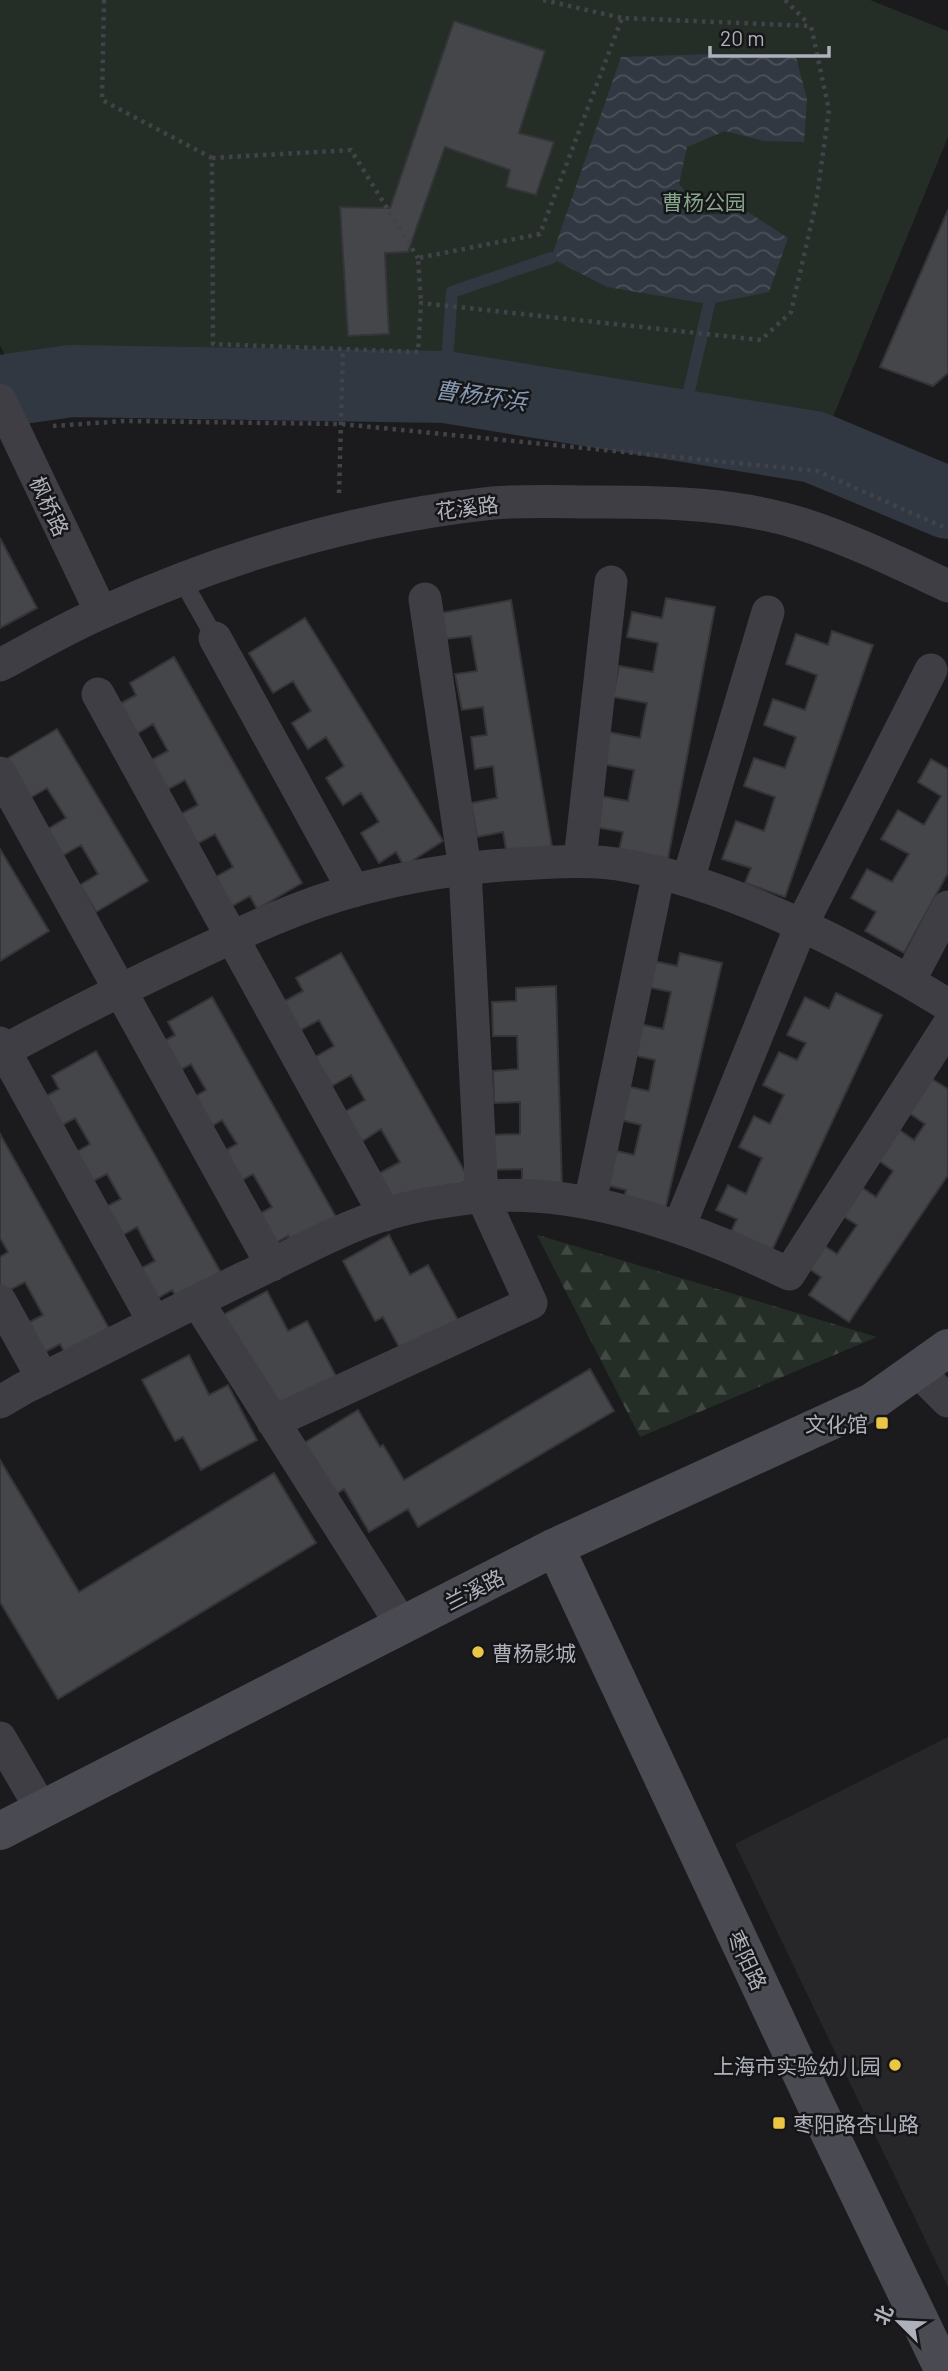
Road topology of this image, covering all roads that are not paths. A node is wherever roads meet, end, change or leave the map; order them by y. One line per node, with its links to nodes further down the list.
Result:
1 (7, 415): 6 (street, 枫桥路)
2 (181, 578): 4 (street, 花溪路); 6 (street, 花溪路); 8 (lane)
3 (611, 582): 13 (street)
4 (948, 586)
5 (425, 599): 14 (street)
6 (101, 612): 9 (street, 花溪路)
7 (768, 612): 15 (street)
8 (215, 638): 16 (street)
9 (0, 665)
10 (931, 670): 18 (street)
11 (98, 694): 19 (street)
12 (0, 773): 21 (street)
13 (580, 860): 14 (street); 15 (street)
14 (465, 869): 16 (street); 25 (street)
15 (673, 876): 18 (street); 26 (street)
16 (354, 891): 19 (street)
17 (948, 907): 20 (street)
18 (801, 926): 20 (street); 28 (street)
19 (232, 937): 21 (street); 27 (street)
20 (909, 981): 22 (street)
21 (120, 990): 24 (street); 29 (street)
22 (948, 1005)
23 (948, 1026): 28 (street)
24 (1, 1049): 32 (street)
25 (482, 1196): 26 (street); 27 (street); 38 (street)
26 (590, 1203): 28 (street)
27 (385, 1215): 29 (street)
28 (679, 1227)
29 (272, 1265): 31 (street)
30 (0, 1301): 35 (street)
31 (197, 1301): 32 (street); 38 (street)
32 (154, 1322): 35 (street)
33 (948, 1348): 34 (street, 兰溪路)
34 (917, 1370): 36 (street); 39 (street, 兰溪路)
35 (43, 1378): 37 (street)
36 (948, 1401)
37 (0, 1402)
38 (273, 1422): 40 (street)
39 (555, 1547): 40 (street, 兰溪路); 44 (street, 枣阳路)
40 (402, 1625): 42 (street, 兰溪路)
41 (0, 1738): 42 (street)
42 (42, 1810): 43 (street, 兰溪路)
43 (0, 1831)
44 (944, 2371)

